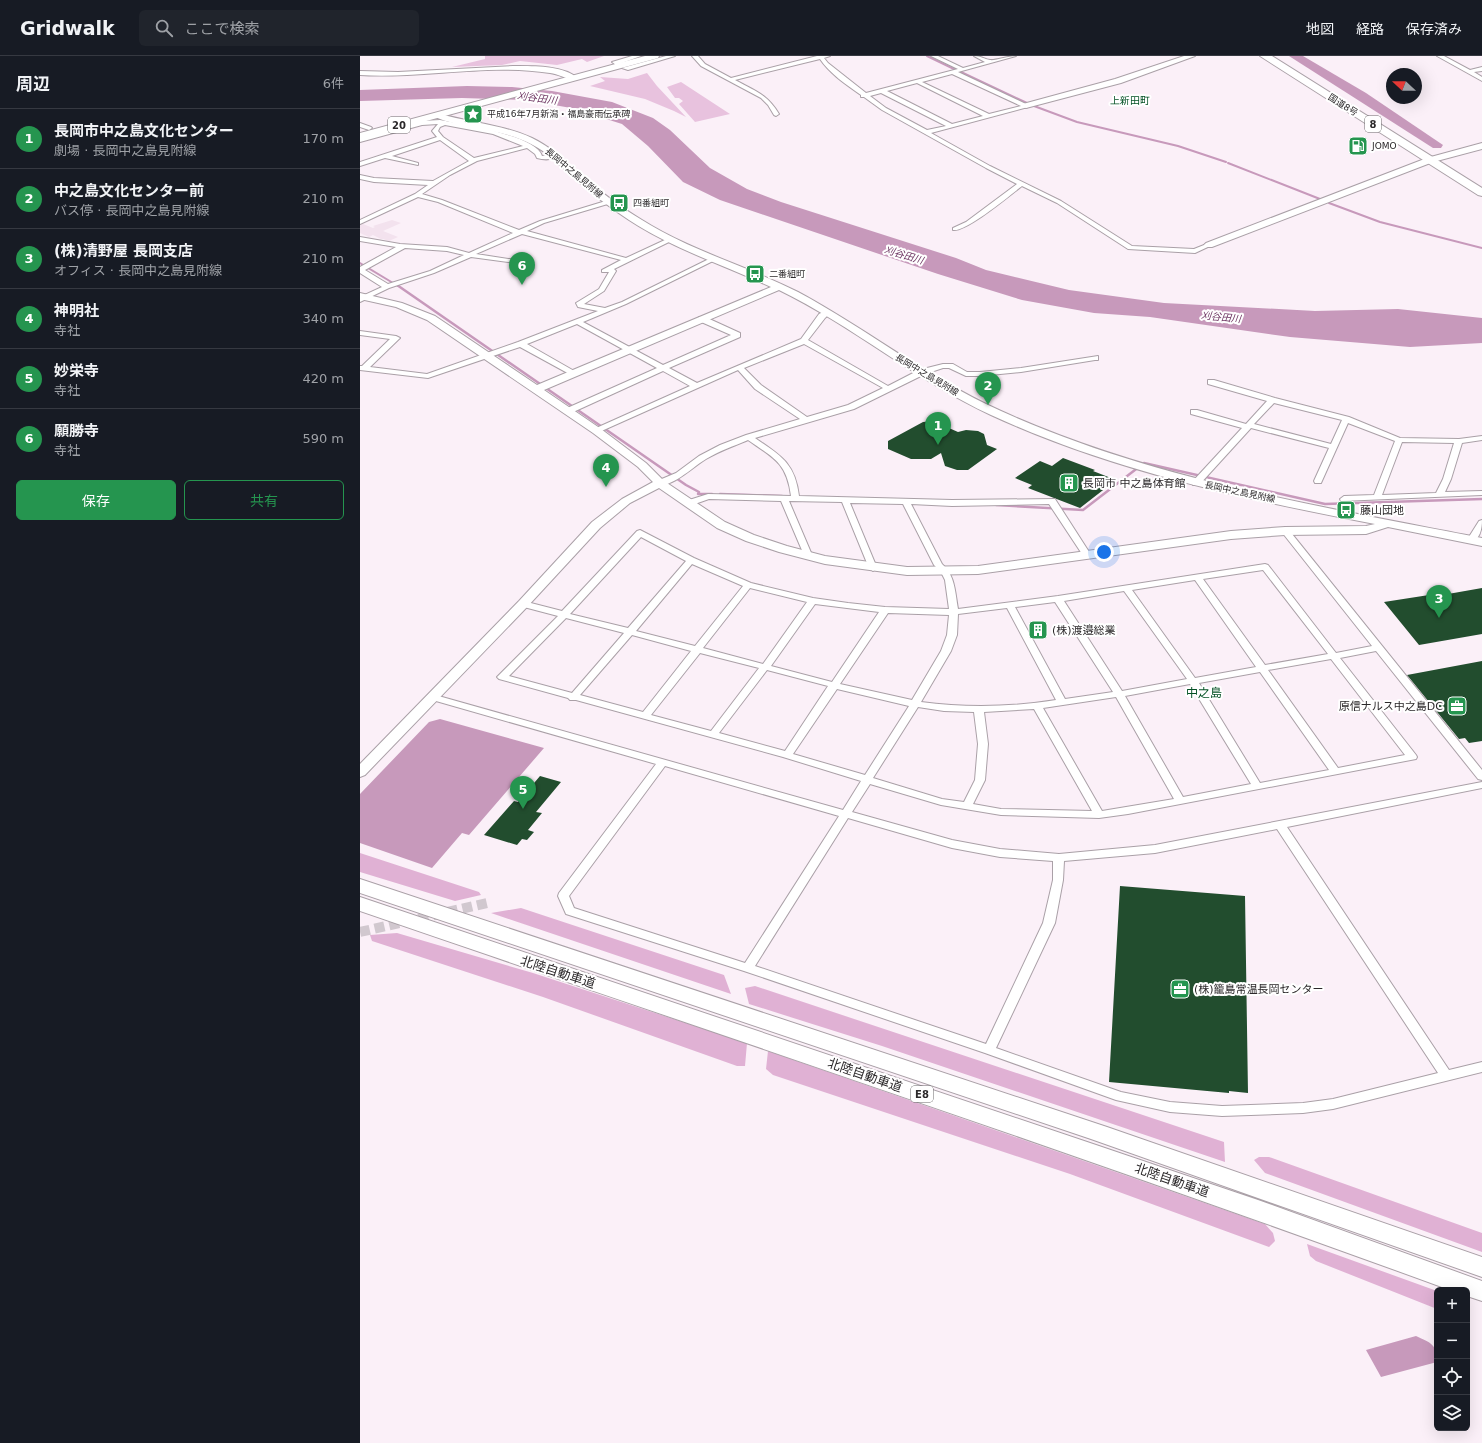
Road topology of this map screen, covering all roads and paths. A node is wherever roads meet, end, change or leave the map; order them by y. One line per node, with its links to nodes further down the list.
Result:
1 (638, 56): 14 (street)
2 (655, 56): 21 (main road, 20)
3 (672, 56): 15 (street)
4 (695, 56): 23 (street)
5 (823, 56): 23 (street); 26 (street)
6 (934, 56): 16 (street)
7 (977, 56): 13 (street)
8 (1013, 56): 13 (street)
9 (1191, 56): 27 (street)
10 (1265, 56): 42 (highway, 国道8号 / 8)
11 (1276, 56): 42 (highway, 国道8号 / 8)
12 (1440, 56): 19 (street)
13 (990, 62): 16 (street)
14 (616, 64)
15 (625, 68)
16 (962, 69): 18 (street)
17 (1482, 69): 19 (street)
18 (952, 72): 24 (street); 27 (street)
19 (1469, 72): 22 (street)
20 (360, 73): 21 (street)
21 (573, 78): 30 (main road, 20)
22 (1482, 79)
23 (730, 80): 28 (street)
24 (918, 82): 25 (street); 29 (street)
25 (882, 91): 26 (street); 32 (street)
26 (863, 96): 34 (street)
27 (1026, 106): 29 (street)
28 (776, 114)
29 (988, 116): 32 (street)
30 (441, 119): 35 (main road, 20); 36 (street); 37 (street); 38 (street); 41 (street, 長岡中之島見附線)
31 (360, 125): 33 (street)
32 (951, 126): 34 (street)
33 (360, 130)
34 (928, 132): 48 (street)
35 (360, 136)
36 (441, 138): 40 (street); 43 (street)
37 (360, 140)
38 (529, 146): 41 (street); 43 (street)
39 (1482, 146): 42 (street)
40 (385, 156): 44 (street); 45 (street)
41 (555, 156): 52 (street, 長岡中之島見附線)
42 (1435, 159): 49 (highway, 国道8号 / 8); 50 (highway, 国道8号 / 8); 58 (street)
43 (474, 161): 47 (street)
44 (360, 164)
45 (416, 164)
46 (360, 177): 47 (street)
47 (436, 183): 51 (street)
48 (1021, 184): 54 (street); 58 (street)
49 (1482, 184)
50 (1482, 193)
51 (417, 195): 53 (street); 55 (street)
52 (609, 202): 55 (street); 57 (street, 長岡中之島見附線)
53 (360, 222)
54 (955, 229)
55 (521, 232): 60 (street); 62 (street)
56 (360, 239): 59 (street)
57 (669, 240): 61 (street, 長岡中之島見附線); 62 (street)
58 (1209, 245)
59 (404, 246): 60 (street); 64 (street)
60 (469, 254): 63 (street); 65 (street)
61 (712, 259): 66 (street, 長岡中之島見附線); 68 (street)
62 (627, 260): 68 (street)
63 (522, 263)
64 (360, 270): 65 (street)
65 (387, 287): 67 (street)
66 (780, 287): 69 (street, 長岡中之島見附線); 70 (street)
67 (362, 298): 76 (street)
68 (604, 310): 71 (street)
69 (827, 312): 73 (street); 81 (street, 長岡中之島見附線)
70 (702, 319): 75 (street); 80 (street)
71 (576, 322): 74 (street); 75 (street)
72 (360, 333): 79 (street)
73 (804, 341): 78 (street); 85 (street)
74 (521, 344): 76 (street); 82 (street)
75 (629, 351): 80 (street); 82 (street)
76 (487, 356): 79 (street); 86 (street)
77 (1095, 358): 81 (street)
78 (739, 367): 84 (street); 91 (street)
79 (362, 368)
80 (664, 369): 84 (street); 88 (street)
81 (922, 372): 85 (street); 101 (street, 長岡中之島見附線)
82 (573, 374): 86 (street)
83 (1211, 382): 87 (street)
84 (696, 386): 93 (street)
85 (889, 389): 91 (street)
86 (536, 390): 88 (street)
87 (1272, 400): 90 (street); 92 (street)
88 (568, 410): 93 (street)
89 (1194, 412): 92 (street)
90 (1346, 419): 96 (street); 98 (street)
91 (806, 420): 94 (street)
92 (1248, 426): 98 (street); 101 (street)
93 (597, 430): 100 (street)
94 (749, 437): 100 (street); 106 (street)
95 (1482, 438): 97 (street)
96 (1399, 440): 97 (street); 104 (street)
97 (1459, 441): 103 (street)
98 (1333, 447): 99 (street)
99 (1318, 481)
100 (660, 483): 110 (street); 125 (street)
101 (1196, 483): 111 (street, 長岡中之島見附線)
102 (1482, 494): 103 (street)
103 (1439, 495): 104 (street)
104 (1377, 497): 107 (street)
105 (784, 498): 106 (street); 110 (street); 115 (street)
106 (795, 498): 108 (street)
107 (1344, 499)
108 (845, 500): 109 (street); 118 (street)
109 (906, 502): 116 (street); 119 (street)
110 (689, 503): 115 (street)
111 (1388, 523): 113 (street); 114 (street, 長岡中之島見附線)
112 (1482, 523): 114 (street)
113 (1284, 531): 116 (street); 131 (street)
114 (1476, 541)
115 (808, 555): 118 (street)
116 (1087, 555): 119 (street)
117 (691, 560): 121 (street); 129 (street); 130 (street)
118 (874, 568): 119 (street)
119 (945, 571): 128 (street)
120 (1197, 577): 122 (street); 133 (street); 135 (street)
121 (748, 585): 124 (street); 132 (street)
122 (1127, 589): 123 (street); 136 (street)
123 (1058, 599): 126 (street); 138 (street)
124 (814, 600): 127 (street); 134 (street)
125 (523, 604): 129 (street); 139 (street)
126 (1009, 604): 128 (street); 141 (street)
127 (885, 610): 128 (street); 137 (street)
128 (954, 612): 142 (street)
129 (564, 615): 130 (street); 140 (street)
130 (629, 632): 132 (street); 140 (street)
131 (1379, 648): 133 (street); 151 (street)
132 (696, 650): 134 (street); 145 (street)
133 (1334, 656): 135 (street); 150 (street)
134 (765, 667): 137 (street); 146 (street)
135 (1263, 669): 136 (street); 150 (street)
136 (1192, 680): 138 (street); 154 (street)
137 (834, 685): 142 (street); 147 (street)
138 (1119, 694): 141 (street); 155 (street)
139 (432, 698): 148 (street); 149 (street)
140 (573, 698): 145 (street)
141 (1062, 702): 143 (street)
142 (915, 704): 144 (street); 152 (street)
143 (1037, 706): 144 (street); 158 (street)
144 (978, 709): 156 (street)
145 (645, 716): 146 (street)
146 (713, 735): 147 (street)
147 (787, 755): 152 (street)
148 (662, 763): 157 (street); 163 (street)
149 (360, 772)
150 (1336, 772): 154 (street)
151 (1482, 778)
152 (868, 779): 156 (street); 157 (street)
153 (1482, 785): 159 (street)
154 (1257, 786): 155 (street)
155 (1180, 800): 158 (street)
156 (968, 806): 158 (street)
157 (846, 815): 160 (street); 163 (street)
158 (1099, 815)
159 (1280, 825): 160 (street); 166 (street)
160 (1059, 858): 164 (street)
161 (360, 886): 167 (highway, 北陸自動車道 / E8)
162 (360, 904): 168 (highway, 北陸自動車道 / E8)
163 (748, 968): 164 (street)
164 (989, 1050): 166 (street)
165 (1482, 1067): 166 (street)
166 (1446, 1075)
167 (1482, 1267)
168 (1482, 1290)

